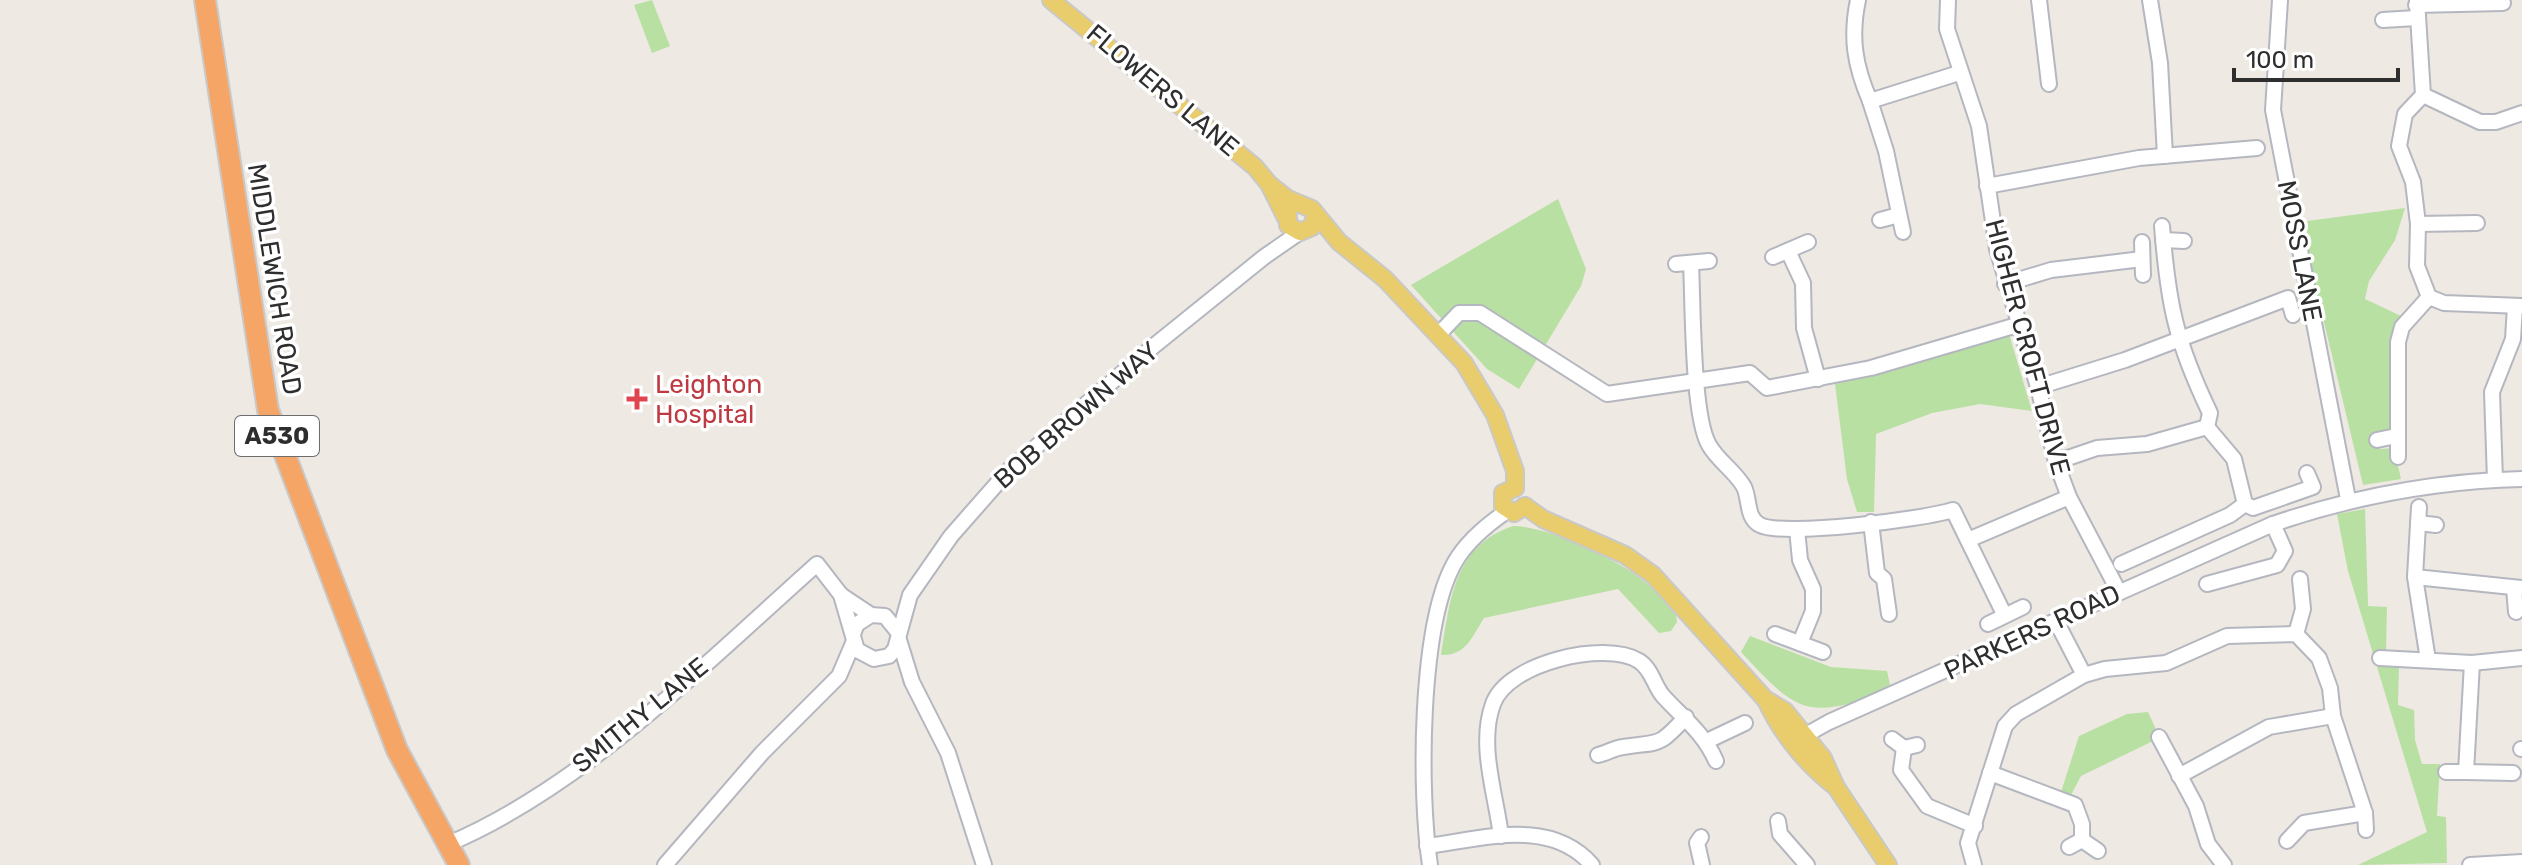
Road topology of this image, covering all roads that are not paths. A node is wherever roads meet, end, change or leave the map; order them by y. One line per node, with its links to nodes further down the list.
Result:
1 (205, 0): 122 (highway, MIDDLEWICH ROAD / A530)
2 (1051, 0): 18 (main road, FLOWERS LANE)
3 (1858, 0): 14 (street)
4 (1948, 0): 11 (street, HIGHER CROFT DRIVE)
5 (2039, 0): 12 (street)
6 (2150, 0): 17 (street)
7 (2280, 0): 61 (street, MOSS LANE)
8 (2416, 8): 9 (street); 10 (street); 13 (street)
9 (2496, 8)
10 (2383, 20)
11 (1959, 73): 14 (street); 19 (street, HIGHER CROFT DRIVE)
12 (2049, 84)
13 (2423, 95): 15 (street); 26 (street)
14 (1870, 101): 21 (street)
15 (2522, 113)
16 (2257, 148): 17 (street)
17 (2165, 156): 19 (street)
18 (1269, 184): 20 (main road, FLOWERS LANE); 23 (main road, FLOWERS LANE)
19 (1987, 186): 41 (street, HIGHER CROFT DRIVE)
20 (1299, 204): 22 (main road); 23 (main road)
21 (1899, 215): 24 (street); 28 (street)
22 (1315, 216): 27 (main road); 30 (main road)
23 (1286, 220): 27 (main road); 34 (street, BOB BROWN WAY)
24 (1880, 220)
25 (2477, 223): 26 (street)
26 (2418, 224): 42 (street)
27 (1302, 232): 30 (main road); 34 (street, BOB BROWN WAY)
28 (1903, 232)
29 (2184, 241): 47 (street)
30 (1339, 242): 46 (main road)
31 (1808, 242): 33 (street)
32 (2142, 242): 36 (street)
33 (1788, 251): 35 (street); 48 (street)
34 (1264, 257): 79 (street, BOB BROWN WAY)
35 (1773, 257)
36 (2142, 259): 40 (street); 41 (street)
37 (1709, 261): 38 (street)
38 (1691, 263): 39 (street); 49 (street)
39 (1676, 264)
40 (2143, 275)
41 (2005, 284): 45 (street, HIGHER CROFT DRIVE)
42 (2429, 297): 43 (street); 52 (street)
43 (2518, 306): 58 (street)
44 (2293, 315): 47 (street)
45 (2017, 325): 48 (street); 50 (street, HIGHER CROFT DRIVE)
46 (1438, 335): 49 (street); 59 (main road)
47 (2177, 341): 50 (street); 51 (street)
48 (1818, 379): 49 (street)
49 (1697, 383): 70 (street)
50 (2038, 387): 55 (street, HIGHER CROFT DRIVE)
51 (2208, 424): 55 (street); 62 (street)
52 (2396, 436): 53 (street); 54 (street)
53 (2377, 440)
54 (2398, 457)
55 (2056, 462): 60 (street, HIGHER CROFT DRIVE)
56 (2307, 473): 62 (street)
57 (2522, 479): 58 (street, PARKERS ROAD)
58 (2495, 480): 61 (street, PARKERS ROAD)
59 (1515, 488): 63 (main road); 65 (main road)
60 (2069, 497): 71 (street); 77 (street, HIGHER CROFT DRIVE)
61 (2348, 499): 68 (street, PARKERS ROAD)
62 (2245, 504): 72 (street)
63 (1525, 506): 65 (main road); 105 (main road)
64 (2419, 507): 67 (street)
65 (1507, 511): 123 (street)
66 (1871, 522): 70 (street); 71 (street); 82 (street)
67 (2418, 523): 69 (street); 73 (street)
68 (2273, 524): 75 (street); 77 (street, PARKERS ROAD)
69 (2436, 525)
70 (1797, 529): 91 (street)
71 (1968, 540): 83 (street)
72 (2121, 564)
73 (2415, 577): 76 (street); 96 (street)
74 (2300, 579): 88 (street)
75 (2207, 584)
76 (2518, 588): 81 (street)
77 (2119, 592): 85 (street, PARKERS ROAD)
78 (841, 595): 84 (street); 90 (street); 122 (street, SMITHY LANE)
79 (910, 595): 84 (street, BOB BROWN WAY); 89 (street, BOB BROWN WAY)
80 (2023, 607): 83 (street)
81 (2516, 612)
82 (1889, 614)
83 (2004, 614): 86 (street)
84 (874, 615): 89 (street); 90 (street)
85 (2056, 621): 98 (street); 105 (street, PARKERS ROAD)
86 (1988, 624)
87 (1775, 634): 91 (street)
88 (2296, 634): 98 (street); 101 (street)
89 (898, 636): 95 (street); 100 (street)
90 (854, 638): 95 (street); 99 (street)
91 (1800, 643): 92 (street)
92 (1823, 652)
93 (2380, 658): 96 (street)
94 (2522, 658): 97 (street)
95 (877, 659): 99 (street); 100 (street)
96 (2428, 660): 97 (street)
97 (2472, 663): 111 (street)
98 (2084, 675): 112 (street)
99 (839, 676): 128 (street)
100 (912, 682): 129 (street)
101 (2333, 716): 114 (street); 115 (street)
102 (1686, 717): 106 (street); 108 (street); 119 (street)
103 (1745, 723): 106 (street)
104 (2159, 737): 114 (street)
105 (1799, 738): 134 (main road)
106 (1707, 741): 109 (street)
107 (1904, 744): 116 (street)
108 (1608, 758)
109 (1716, 761)
110 (2446, 772): 111 (street)
111 (2466, 772): 113 (street)
112 (1990, 773): 116 (street); 124 (street)
113 (2513, 773)
114 (2179, 776): 136 (street)
115 (2365, 813): 117 (street); 120 (street)
116 (1975, 826): 135 (street)
117 (2366, 830)
118 (1776, 831): 133 (street)
119 (1501, 836): 123 (street); 131 (street)
120 (2288, 840)
121 (1695, 842): 132 (street)
122 (448, 844): 127 (highway, MIDDLEWICH ROAD / A530)
123 (1427, 846): 130 (street)
124 (2098, 851)
125 (2522, 862): 126 (street)
126 (2486, 864): 137 (street)
127 (459, 865)
128 (665, 865)
129 (984, 865)
130 (1430, 865)
131 (1592, 865)
132 (1702, 865)
133 (1807, 865)
134 (1888, 865)
135 (1974, 865)
136 (2224, 865)
137 (2470, 865)

